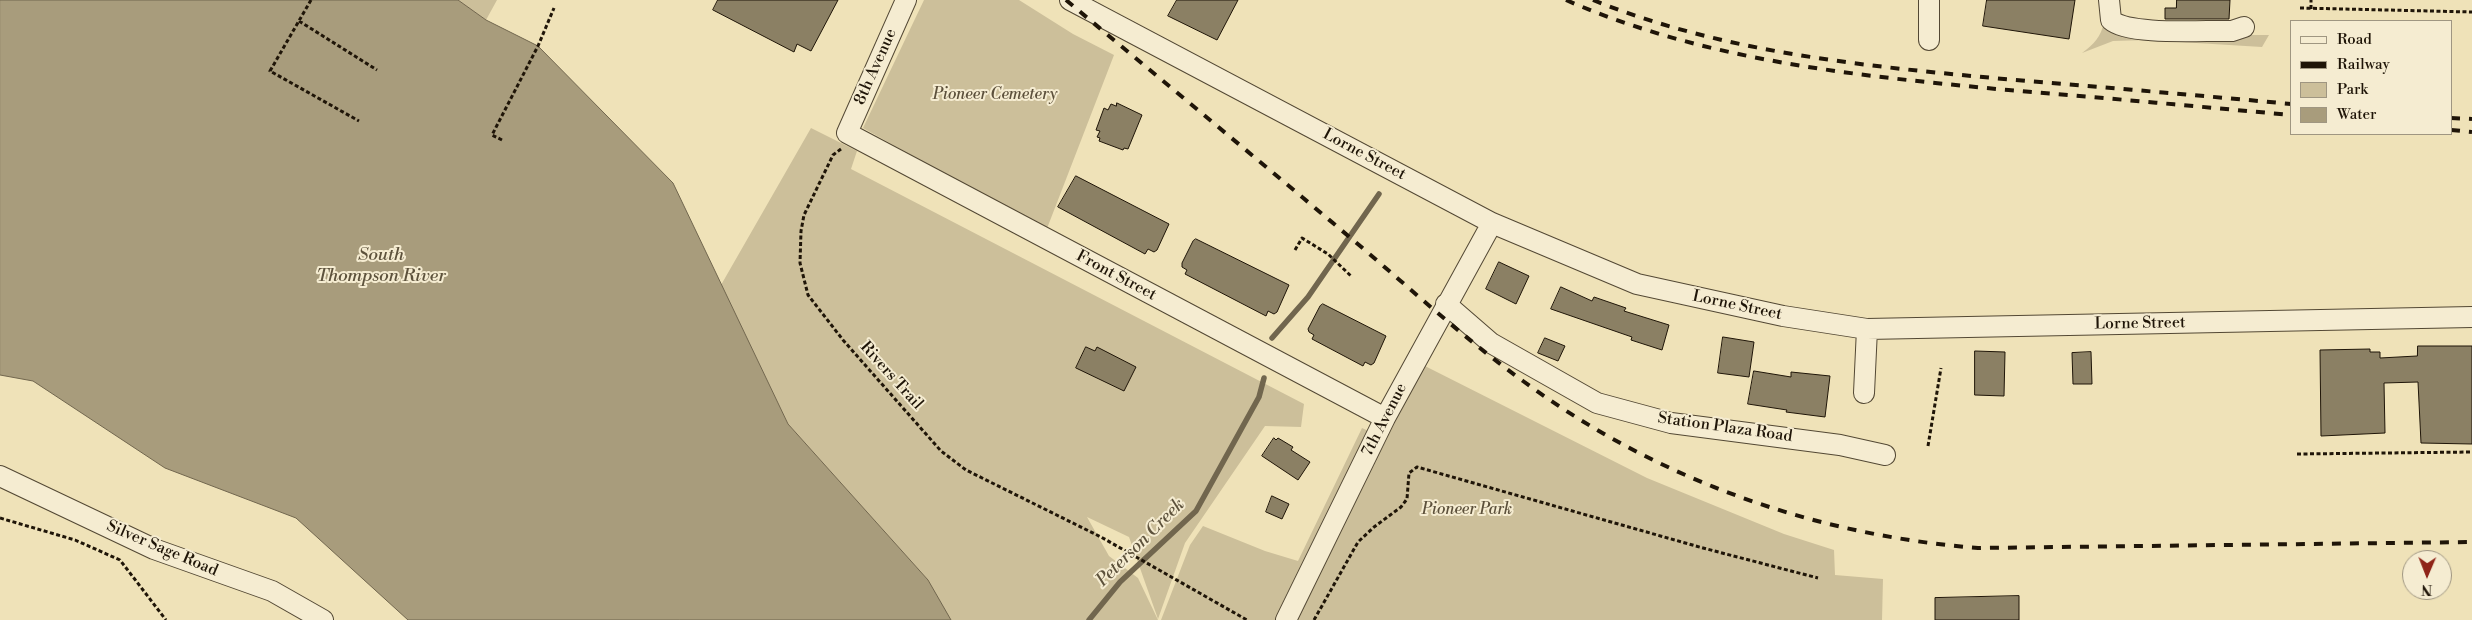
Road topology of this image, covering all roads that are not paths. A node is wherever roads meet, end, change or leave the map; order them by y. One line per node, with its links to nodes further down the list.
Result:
1 (906, 0): 7 (street, 8th Avenue)
2 (1070, 0): 8 (street, Lorne Street)
3 (1930, 0): 6 (street)
4 (2109, 0): 5 (street)
5 (2244, 26)
6 (1929, 40)
7 (845, 141): 13 (street, Front Street)
8 (1492, 223): 9 (street, 7th Avenue); 11 (street, Lorne Street)
9 (1446, 304): 13 (street, 7th Avenue); 14 (street, Station Plaza Road)
10 (2472, 317): 11 (street, Lorne Street)
11 (1867, 328): 12 (street)
12 (1864, 393)
13 (1385, 418): 17 (street, 7th Avenue)
14 (1886, 455)
15 (0, 476): 16 (street, Silver Sage Road)
16 (323, 620)
17 (1286, 620)

